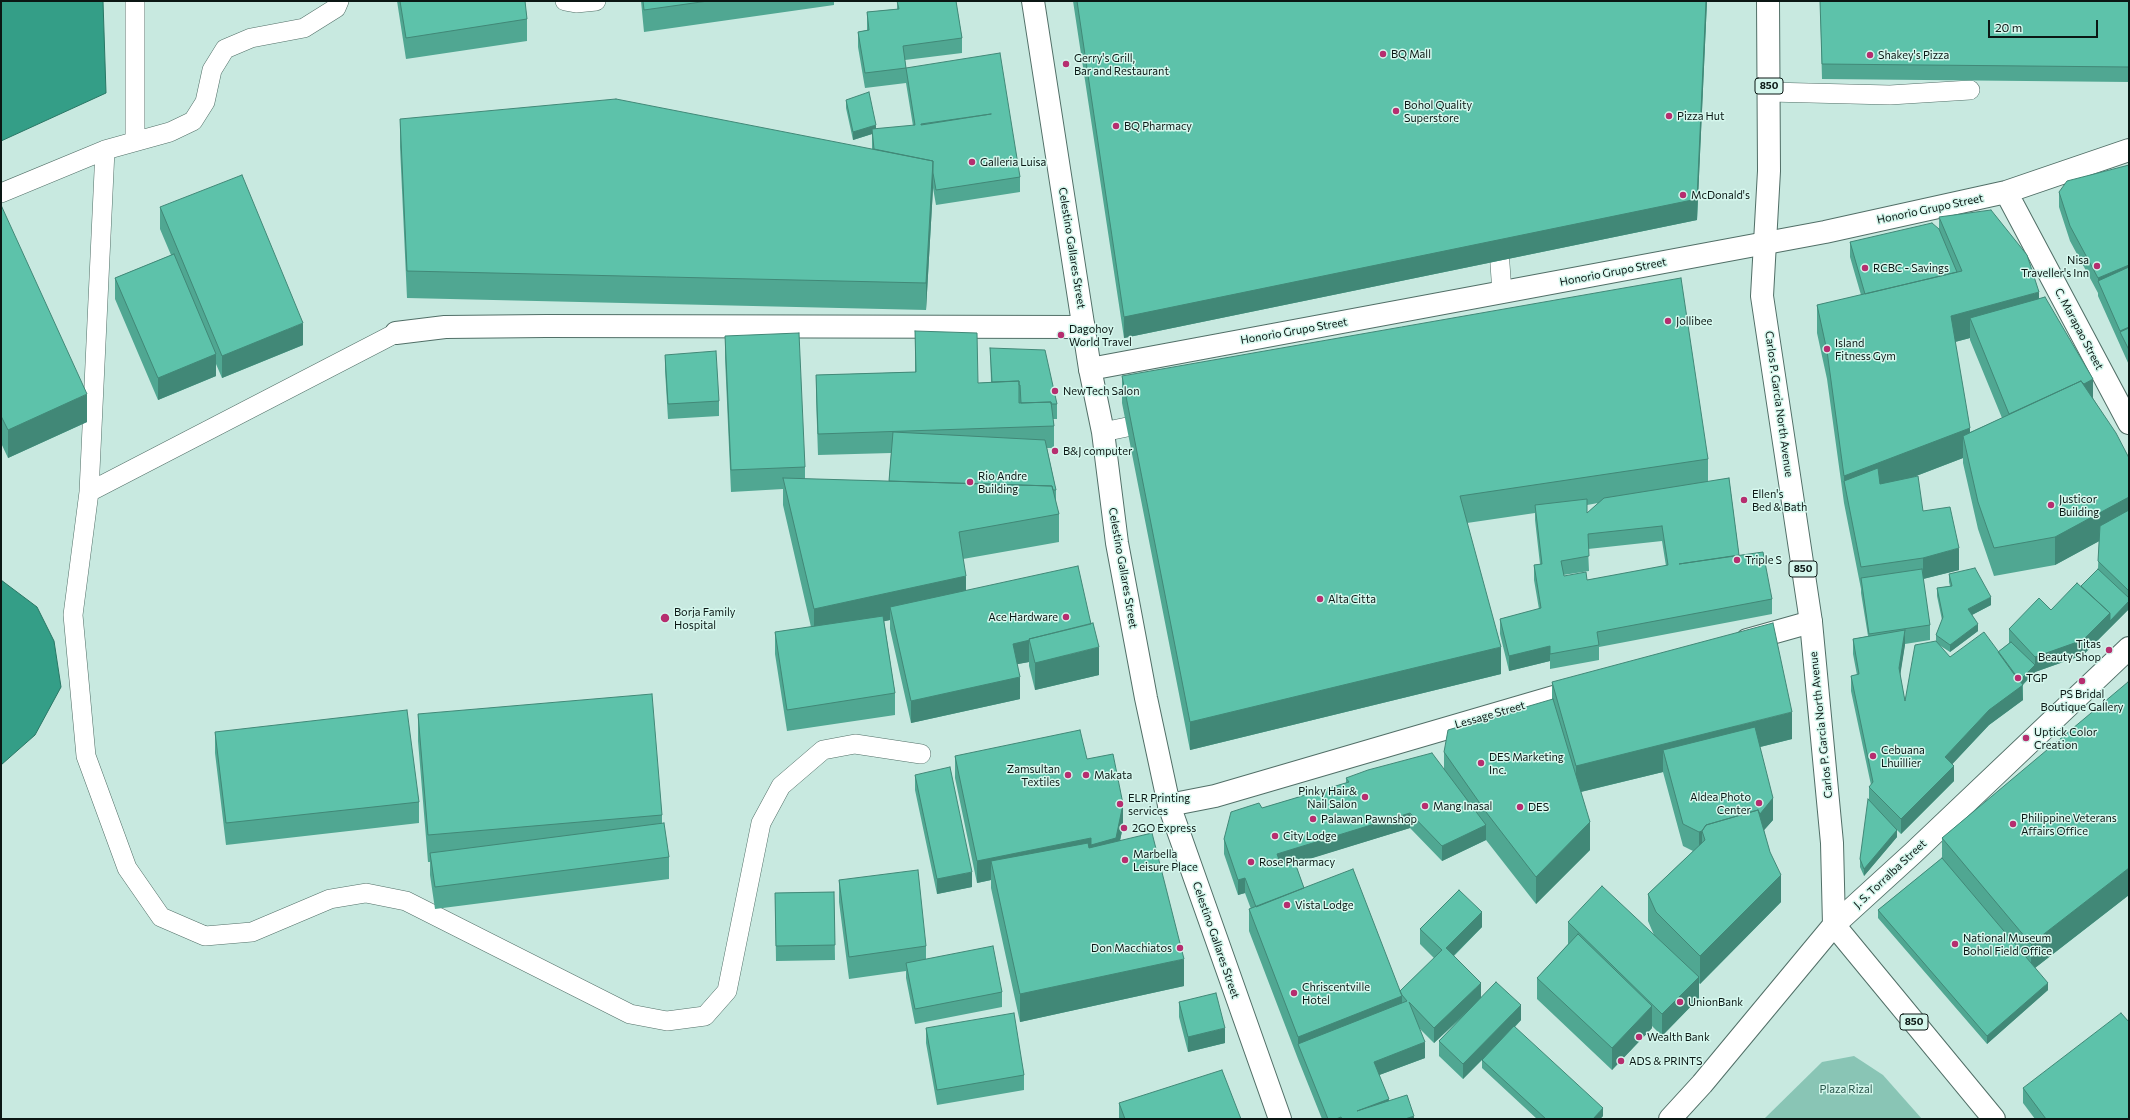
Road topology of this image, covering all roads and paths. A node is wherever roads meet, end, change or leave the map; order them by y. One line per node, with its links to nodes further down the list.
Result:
1 (135, 1): 9 (lane)
2 (339, 1): 9 (lane)
3 (565, 1): 4 (lane)
4 (596, 1)
5 (1033, 1): 17 (street, Celestino Gallares Street)
6 (1768, 1): 8 (street, Carlos P. Garcia North Avenue / 850)
7 (1970, 90): 8 (lane)
8 (1769, 92): 15 (street, Carlos P. Garcia North Avenue / 850)
9 (135, 140): 10 (lane)
10 (105, 150): 13 (lane); 23 (lane)
11 (2129, 150): 12 (street, Honorio Grupo Street)
12 (2006, 192): 15 (street, Honorio Grupo Street); 20 (street, C. Marapao Street)
13 (1, 193)
14 (1496, 216): 16 (lane)
15 (1765, 244): 16 (street, Honorio Grupo Street); 24 (street, Carlos P. Garcia North Avenue / 850)
16 (1502, 293): 19 (street, Honorio Grupo Street)
17 (1084, 327): 18 (street); 19 (street, Celestino Gallares Street)
18 (396, 333): 23 (lane)
19 (1090, 369): 22 (street, Celestino Gallares Street)
20 (2129, 424)
21 (1127, 427): 22 (lane)
22 (1103, 432): 29 (street, Celestino Gallares Street)
23 (90, 492): 28 (lane)
24 (1811, 622): 25 (street); 30 (street, Carlos P. Garcia North Avenue / 850)
25 (1727, 646)
26 (2129, 648): 30 (street, J. S. Torralba Street)
27 (1597, 684): 29 (street, Lessage Street)
28 (921, 754)
29 (1169, 805): 31 (street, Celestino Gallares Street)
30 (1834, 925): 32 (street, J. S. Torralba Street); 33 (street, 850)
31 (1280, 1119)
32 (1670, 1119)
33 (1994, 1119)

